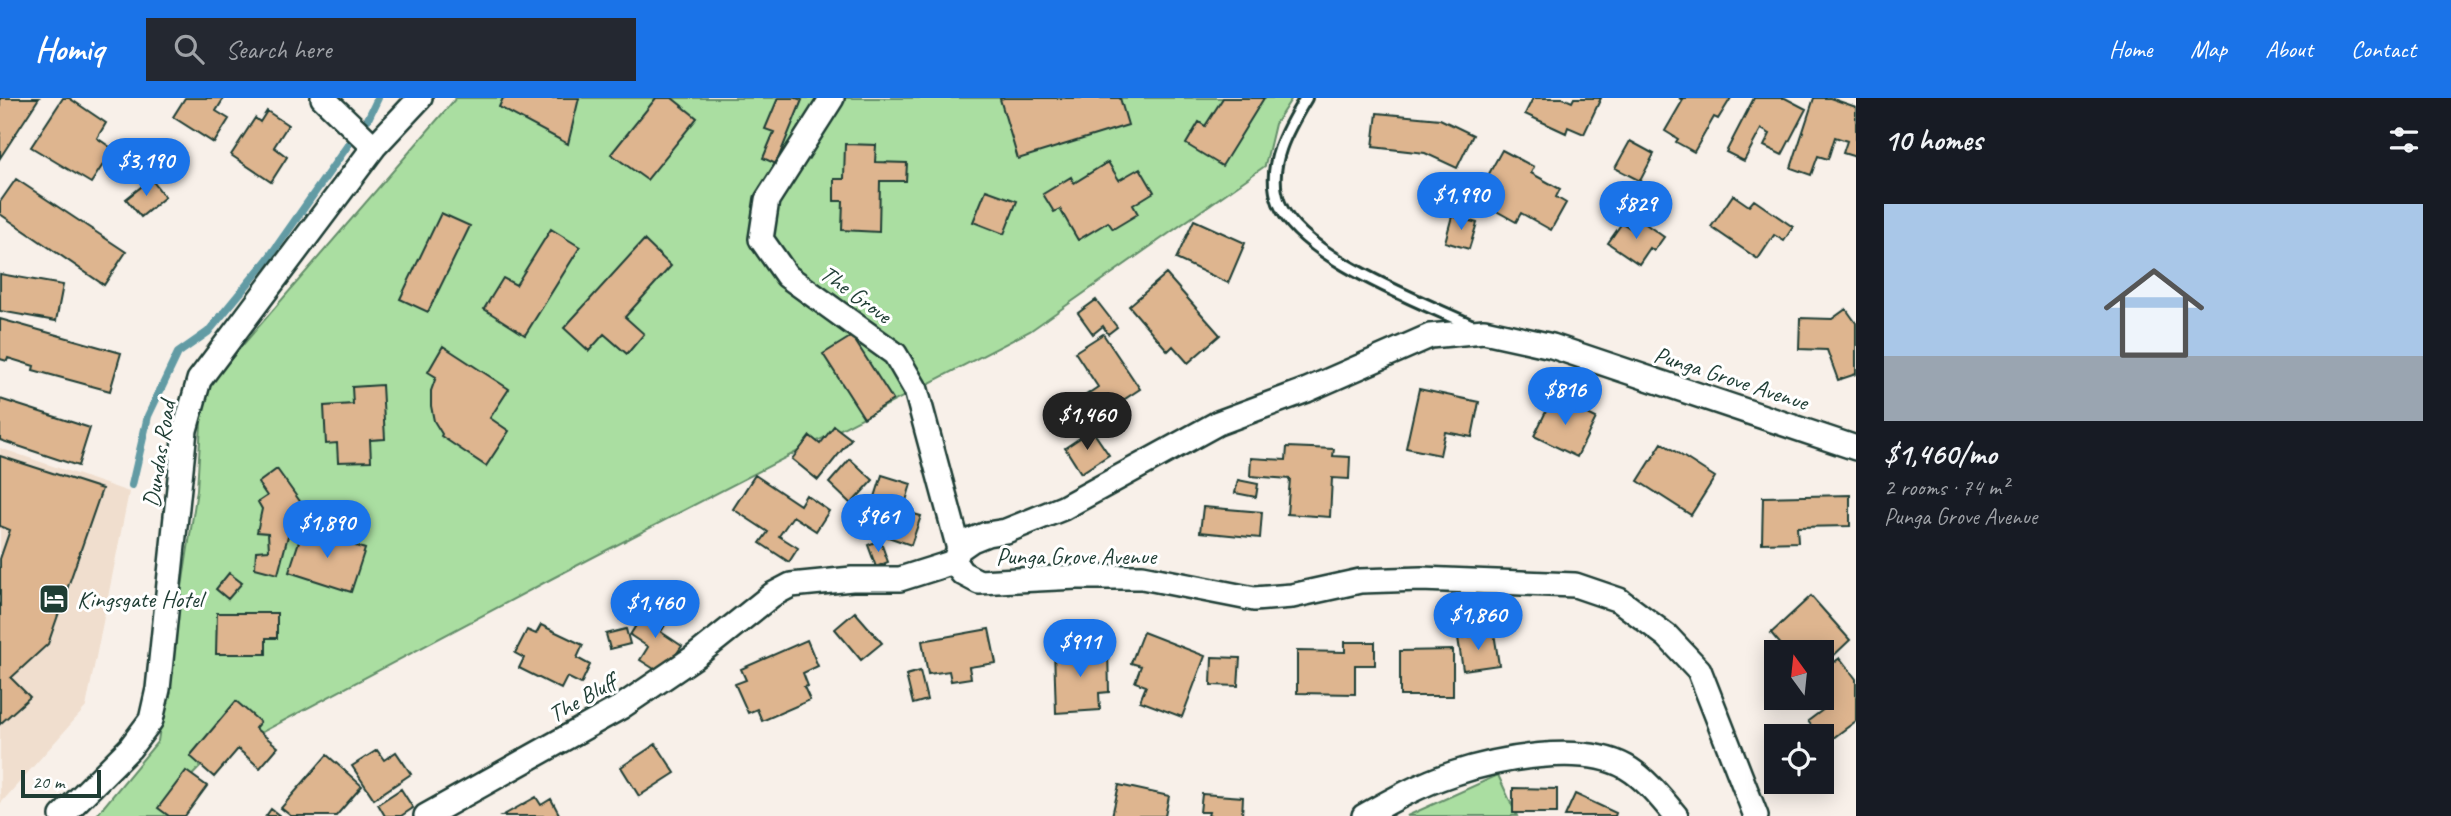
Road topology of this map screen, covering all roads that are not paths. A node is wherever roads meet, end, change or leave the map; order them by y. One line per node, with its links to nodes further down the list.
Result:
1 (323, 98): 5 (street)
2 (420, 98): 5 (street, Dundas Road)
3 (832, 98): 8 (street, The Grove)
4 (1306, 98): 6 (lane)
5 (374, 147): 9 (street, Dundas Road)
6 (1484, 331): 7 (street, Punga Grove Avenue); 8 (street, Punga Grove Avenue)
7 (1856, 448)
8 (957, 555): 10 (street, The Bluff); 13 (street, Punga Grove Avenue)
9 (61, 816)
10 (426, 816)
11 (1364, 816): 12 (street)
12 (1676, 816)
13 (1756, 816)

